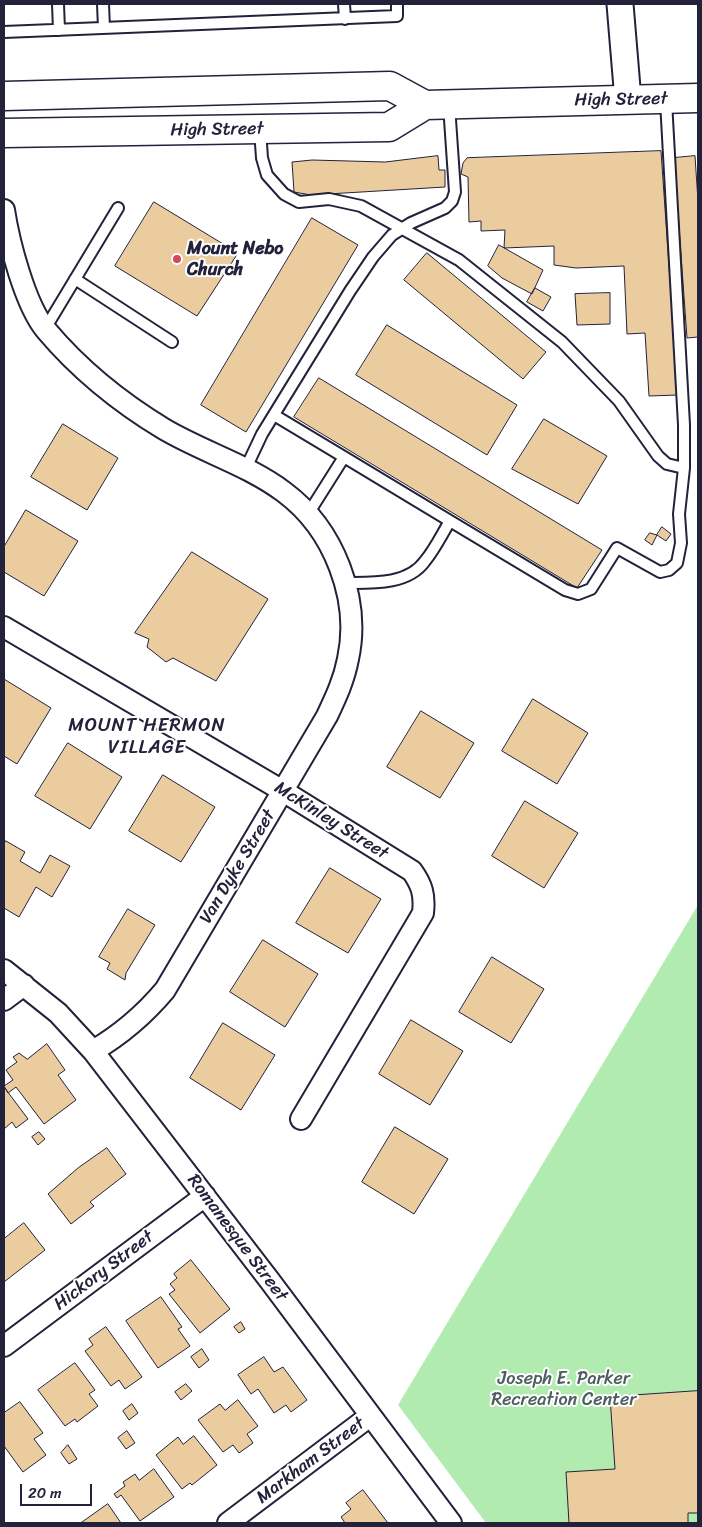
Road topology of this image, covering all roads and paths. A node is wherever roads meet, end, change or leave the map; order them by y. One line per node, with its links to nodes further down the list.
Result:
1 (58, 4): 8 (lane)
2 (103, 4): 7 (lane)
3 (344, 4): 6 (lane)
4 (397, 4): 6 (lane)
5 (620, 4): 13 (street)
6 (345, 18): 7 (lane)
7 (104, 28): 8 (lane)
8 (59, 30): 9 (lane)
9 (4, 32)
10 (4, 96): 14 (main road, High Street)
11 (698, 98): 12 (main road, High Street)
12 (666, 99): 13 (main road, High Street); 26 (lane)
13 (628, 100): 14 (main road, High Street)
14 (437, 105): 15 (main road, High Street); 19 (lane)
15 (260, 129): 16 (main road, High Street); 19 (lane)
16 (4, 134)
17 (118, 208): 20 (lane)
18 (4, 210): 21 (street, Van Dyke Street)
19 (402, 229): 23 (lane); 26 (lane)
20 (75, 279): 21 (lane); 22 (lane)
21 (45, 329): 25 (street, Van Dyke Street)
22 (172, 342)
23 (274, 415): 24 (lane); 25 (lane)
24 (344, 457): 27 (lane); 28 (lane)
25 (242, 468): 27 (street, Van Dyke Street)
26 (684, 468): 28 (lane)
27 (308, 514): 29 (street, Van Dyke Street)
28 (450, 521): 29 (lane)
29 (345, 583): 31 (street, Van Dyke Street)
30 (4, 627): 31 (street, McKinley Street)
31 (283, 791): 35 (street, Van Dyke Street); 36 (street, McKinley Street)
32 (4, 970): 33 (street, Romanesque Street)
33 (24, 985): 34 (street); 35 (street, Romanesque Street)
34 (4, 1000)
35 (93, 1051): 37 (street, Romanesque Street)
36 (301, 1119)
37 (205, 1196): 38 (street, Hickory Street); 39 (street, Romanesque Street)
38 (4, 1346)
39 (370, 1416): 40 (street, Markham Street); 41 (street, Romanesque Street)
40 (228, 1523)
41 (451, 1523)

